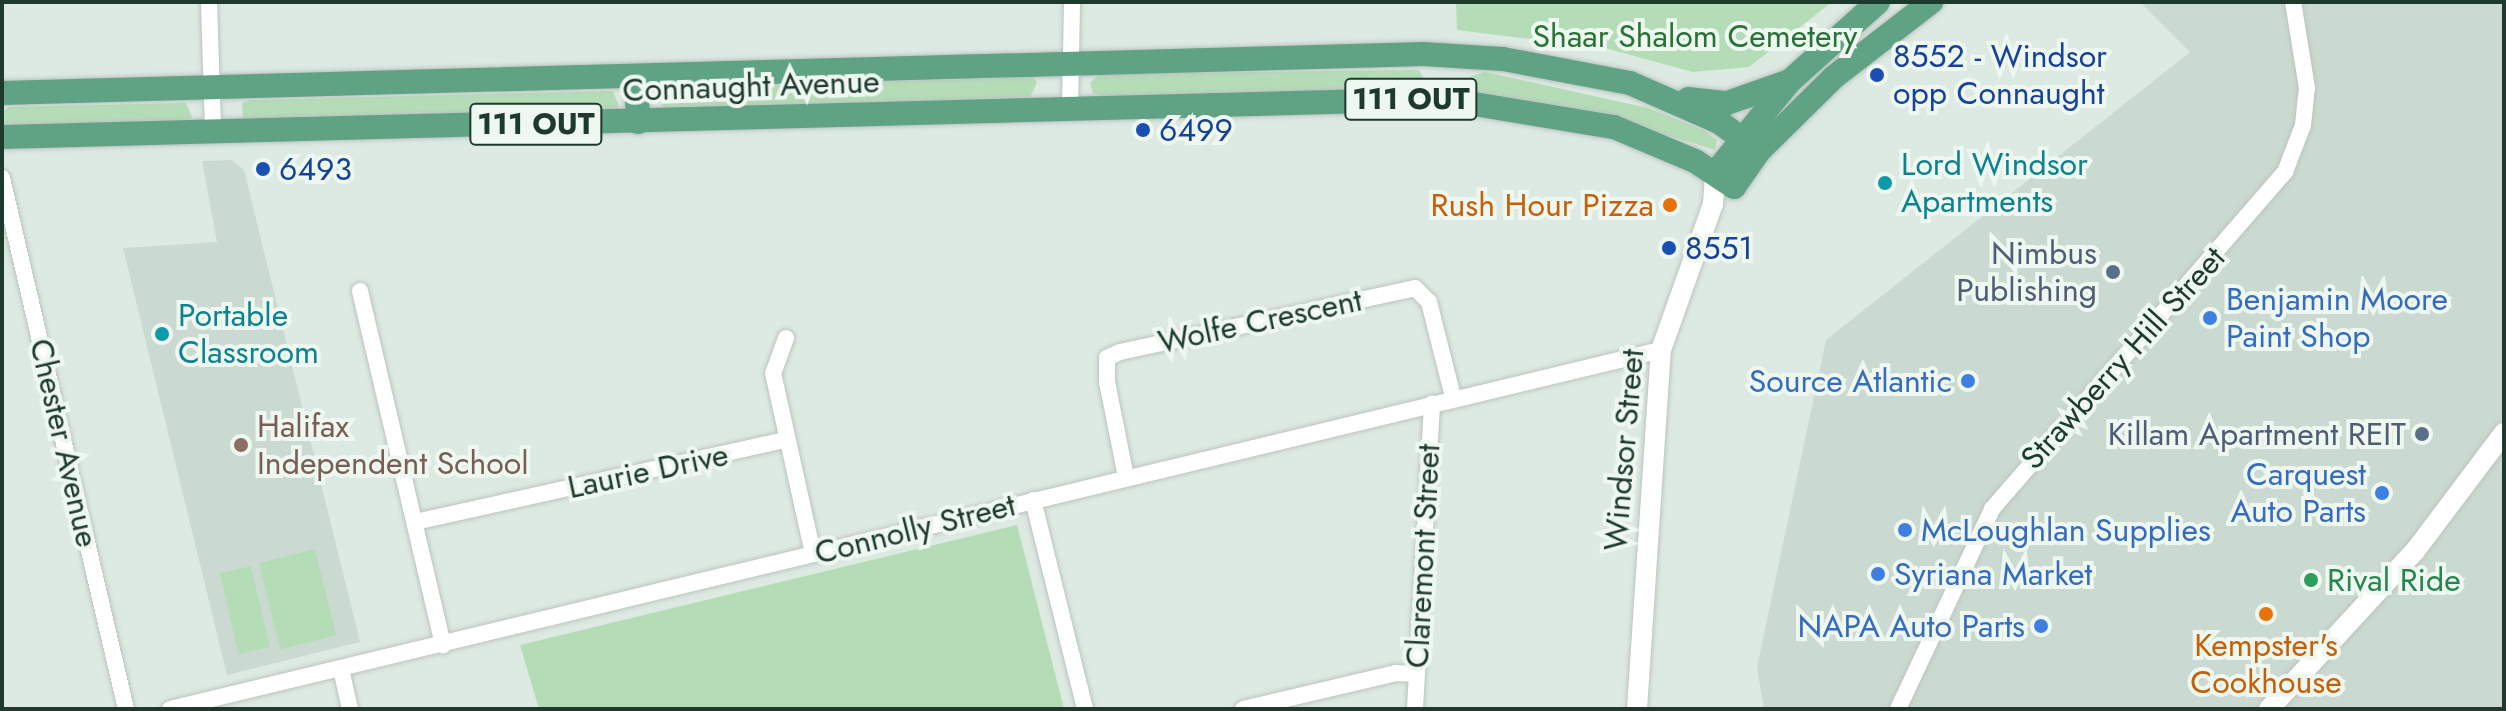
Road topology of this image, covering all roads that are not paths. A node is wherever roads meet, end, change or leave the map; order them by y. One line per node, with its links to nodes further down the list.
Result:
1 (209, 2): 9 (street)
2 (1072, 2): 6 (street)
3 (1878, 2): 8 (main road)
4 (1931, 2): 16 (main road)
5 (2293, 2): 40 (street, Strawberry Hill Street)
6 (1070, 61): 7 (main road, Connaught Avenue); 11 (main road, Connaught Avenue); 12 (street)
7 (636, 76): 9 (main road, Connaught Avenue); 13 (main road)
8 (1790, 81): 11 (main road); 16 (main road)
9 (210, 88): 10 (main road, Connaught Avenue); 14 (street)
10 (2, 93)
11 (1661, 93): 16 (main road, Connaught Avenue)
12 (1070, 108): 13 (main road, Connaught Avenue / 111 OUT); 18 (main road, Connaught Avenue / 111 OUT)
13 (638, 122): 14 (main road, Connaught Avenue / 111 OUT)
14 (213, 130): 15 (main road, Connaught Avenue / 111 OUT)
15 (2, 137)
16 (1750, 144): 18 (main road)
17 (2, 178): 33 (street, Chester Avenue)
18 (1725, 180): 21 (street, Windsor Street)
19 (360, 291): 28 (street)
20 (786, 338): 25 (street)
21 (1661, 350): 22 (street, Connolly Street); 39 (street, Windsor Street)
22 (1453, 397): 23 (street, Connolly Street); 26 (street, Wolfe Crescent)
23 (1432, 403): 26 (street, Connolly Street); 32 (street, Claremont Street)
24 (2504, 433): 41 (street)
25 (786, 440): 28 (street, Laurie Drive); 29 (street)
26 (1126, 477): 27 (street, Connolly Street)
27 (1033, 500): 29 (street, Connolly Street); 36 (street)
28 (415, 522): 30 (street)
29 (813, 554): 30 (street, Connolly Street)
30 (443, 645): 31 (street, Connolly Street)
31 (341, 669): 34 (street, Connolly Street); 35 (street)
32 (1416, 674): 37 (street); 38 (street, Claremont Street)
33 (126, 709)
34 (170, 709)
35 (350, 709)
36 (1085, 709)
37 (1243, 709)
38 (1415, 709)
39 (1637, 709)
40 (1898, 709)
41 (2269, 709)

